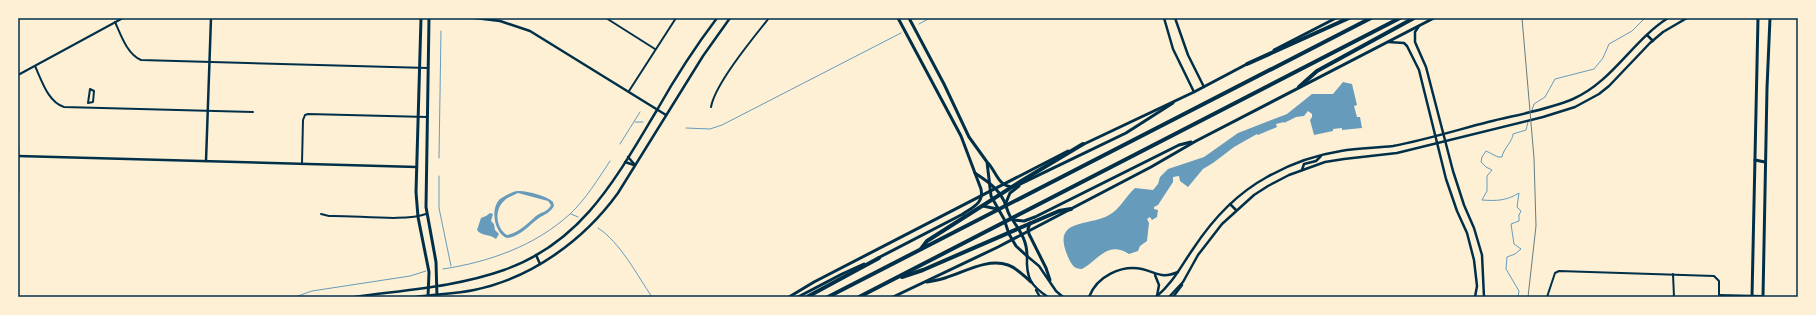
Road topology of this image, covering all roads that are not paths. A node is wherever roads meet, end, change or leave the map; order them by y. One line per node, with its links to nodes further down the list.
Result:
1 (123, 18): 25 (street)
2 (211, 18): 31 (street)
3 (421, 18): 34 (main road)
4 (429, 18): 35 (main road)
5 (475, 18): 40 (street)
6 (606, 18): 30 (street)
7 (676, 18): 30 (street)
8 (717, 18): 49 (street)
9 (730, 18): 52 (street)
10 (769, 18): 47 (street)
11 (898, 18): 41 (main road)
12 (909, 18): 39 (main road)
13 (1164, 18): 42 (street)
14 (1175, 18): 37 (street)
15 (1336, 18): 32 (main road)
16 (1349, 18): 32 (highway)
17 (1371, 18): 89 (highway)
18 (1400, 18): 100 (highway)
19 (1414, 18): 38 (highway)
20 (1434, 18): 26 (main road)
21 (1668, 18): 27 (street)
22 (1687, 18): 28 (street)
23 (1758, 18): 65 (main road)
24 (1770, 18): 69 (main road)
25 (115, 22): 31 (street); 33 (street)
26 (1419, 26): 29 (main road); 55 (street)
27 (1647, 35): 28 (street); 55 (street)
28 (1653, 41): 58 (street)
29 (1388, 42): 38 (main road); 56 (street)
30 (655, 49): 40 (street)
31 (209, 62): 34 (street); 50 (street)
32 (1247, 64): 37 (main road)
33 (35, 66): 36 (street); 48 (street)
34 (419, 68): 35 (street); 53 (main road)
35 (428, 68): 54 (main road)
36 (18, 75)
37 (1204, 86): 42 (main road)
38 (1299, 87): 57 (main road)
39 (946, 88): 41 (main road); 43 (main road)
40 (629, 92): 49 (street)
41 (937, 92): 45 (main road)
42 (1194, 92): 44 (main road)
43 (949, 93): 45 (main road); 68 (main road)
44 (1182, 97): 59 (main road); 76 (main road)
45 (940, 98): 74 (main road)
46 (88, 103): 46 (street); 48 (street)
47 (711, 107)
48 (88, 108): 50 (street)
49 (657, 109): 52 (street); 64 (street)
50 (208, 112): 51 (street); 66 (street)
51 (253, 112)
52 (666, 115): 71 (street)
53 (418, 117): 54 (street); 70 (street); 72 (main road)
54 (427, 118): 84 (main road)
55 (1443, 133): 56 (street); 58 (street)
56 (1435, 135): 60 (street); 62 (street)
57 (1196, 141): 81 (main road); 87 (main road)
58 (1445, 141): 60 (street); 126 (street)
59 (1083, 144): 89 (highway); 112 (main road)
60 (1436, 144): 73 (street); 125 (street)
61 (18, 148): 63 (street)
62 (1323, 155): 73 (street); 78 (street)
63 (18, 156): 66 (street); 77 (street)
64 (628, 157): 67 (street); 71 (street)
65 (1755, 160): 69 (main road); 108 (main road)
66 (206, 161): 70 (street)
67 (625, 162): 71 (street); 90 (street)
68 (987, 162): 75 (main road); 76 (main road)
69 (1765, 162): 109 (main road)
70 (302, 163): 72 (street)
71 (635, 165): 93 (street)
72 (417, 167): 86 (main road)
73 (1302, 170): 82 (street)
74 (975, 173): 75 (main road); 85 (main road)
75 (990, 183): 79 (main road); 80 (main road)
76 (1022, 184): 79 (main road)
77 (18, 192)
78 (1230, 204): 82 (street); 94 (street)
79 (1005, 205): 88 (main road)
80 (997, 208): 85 (main road); 91 (main road)
81 (1071, 209): 100 (highway); 101 (main road)
82 (1236, 210): 99 (street)
83 (321, 214): 86 (street)
84 (426, 214): 86 (street); 102 (main road)
85 (963, 214): 92 (main road)
86 (418, 217): 103 (main road)
87 (1035, 217): 88 (main road); 97 (main road)
88 (1014, 220): 91 (main road)
89 (919, 250): 115 (highway)
90 (536, 255): 93 (street); 102 (street)
91 (1027, 256): 97 (street); 98 (street)
92 (879, 258): 113 (main road); 114 (highway)
93 (540, 264): 106 (street)
94 (1179, 272): 95 (street); 122 (street)
95 (1155, 274): 121 (street); 122 (street)
96 (1674, 274): 107 (street); 127 (street); 128 (street)
97 (1050, 280): 120 (street)
98 (1031, 282): 101 (main road); 104 (street)
99 (1184, 282): 123 (street); 124 (street)
100 (886, 283): 116 (highway)
101 (921, 283): 117 (main road)
102 (438, 285): 103 (street); 106 (main road)
103 (429, 286): 105 (main road); 110 (street)
104 (1036, 290): 118 (street); 119 (street)
105 (428, 296): 106 (street); 111 (street)
106 (437, 296)
107 (1719, 296): 108 (street)
108 (1752, 296): 109 (street)
109 (1763, 296)
110 (354, 297)
111 (416, 297)
112 (790, 297)
113 (798, 297)
114 (807, 297)
115 (828, 297)
116 (858, 297)
117 (893, 297)
118 (1040, 297)
119 (1048, 297)
120 (1064, 297)
121 (1088, 297)
122 (1157, 297)
123 (1169, 297)
124 (1173, 297)
125 (1475, 297)
126 (1484, 297)
127 (1547, 297)
128 (1674, 297)

